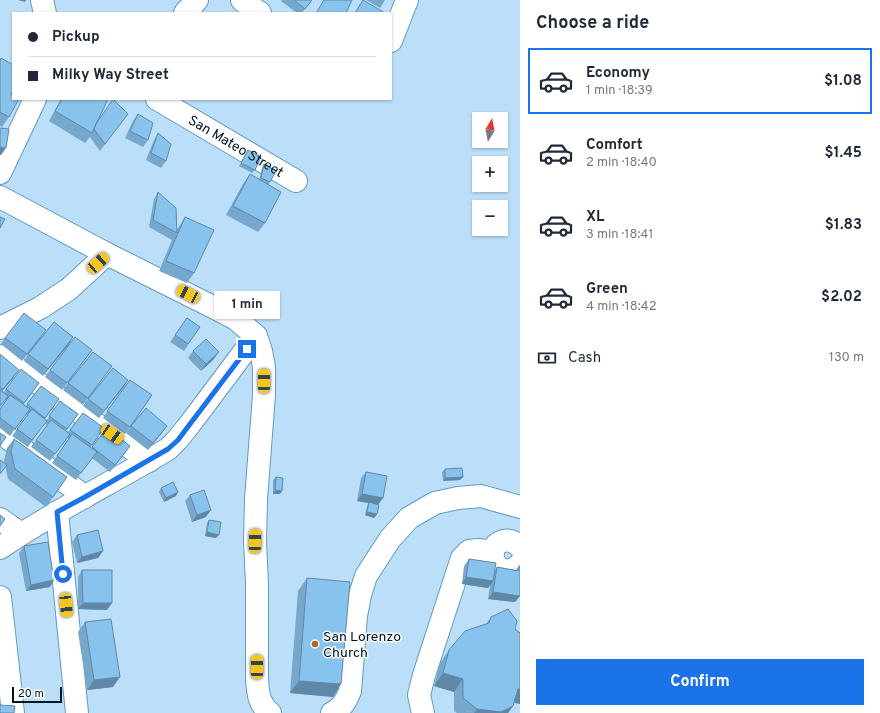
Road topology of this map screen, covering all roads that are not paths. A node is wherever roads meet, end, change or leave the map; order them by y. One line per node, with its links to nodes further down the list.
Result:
1 (42, 0): 5 (street)
2 (197, 0): 6 (street)
3 (242, 0): 7 (street)
4 (407, 0): 8 (street)
5 (46, 12)
6 (186, 12)
7 (259, 12)
8 (392, 38)
9 (35, 100): 11 (street)
10 (159, 100): 12 (street, San Mateo Street)
11 (0, 173)
12 (296, 181)
13 (0, 197): 14 (street)
14 (108, 254): 15 (street); 16 (street)
15 (0, 328)
16 (256, 336): 19 (street); 32 (street)
17 (0, 356): 19 (street)
18 (0, 432): 20 (street)
19 (149, 461): 20 (street)
20 (85, 497): 22 (street)
21 (520, 507): 33 (street)
22 (57, 512): 24 (street); 31 (street)
23 (0, 519): 24 (street)
24 (21, 534): 26 (street)
25 (520, 547): 27 (street)
26 (0, 548)
27 (493, 552): 28 (street); 34 (street)
28 (520, 564)
29 (0, 597): 30 (street)
30 (13, 713)
31 (77, 713)
32 (270, 713)
33 (332, 713)
34 (423, 713)

